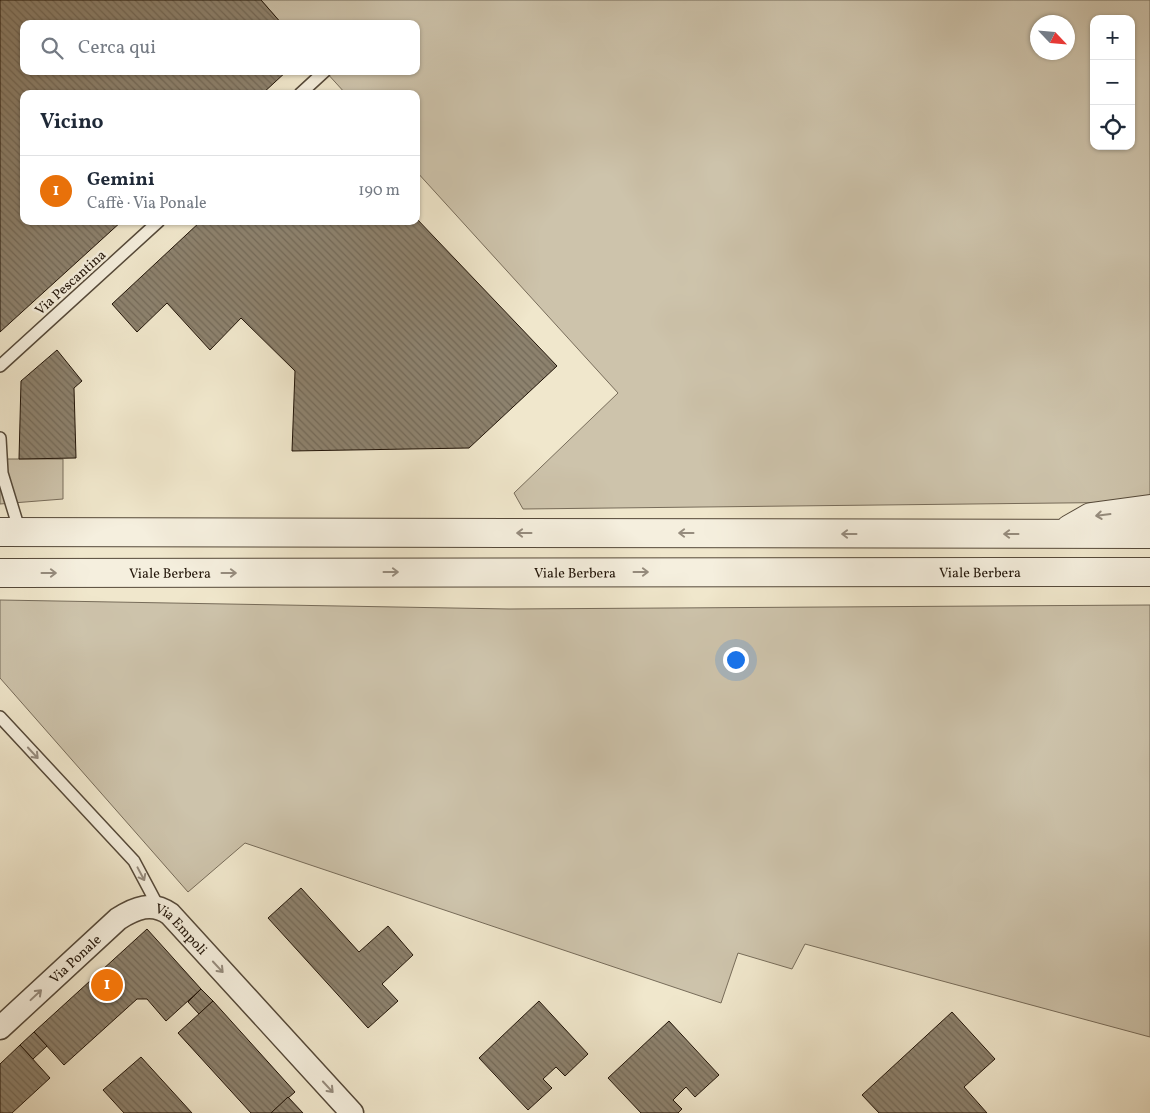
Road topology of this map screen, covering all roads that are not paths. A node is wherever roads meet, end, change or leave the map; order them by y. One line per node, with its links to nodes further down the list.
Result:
1 (321, 75): 2 (lane)
2 (304, 90)
3 (155, 225): 4 (lane, Via Pescantina)
4 (0, 366)
5 (0, 438): 7 (lane)
6 (1150, 509): 8 (street, one-way to 8)
7 (10, 532): 8 (street, one-way to 7)
8 (1060, 534): 9 (street)
9 (1150, 534)
10 (1150, 572): 11 (street, Viale Berbera, one-way to 10)
11 (0, 573)
12 (0, 717): 13 (lane, Via Empoli, one-way to 13)
13 (159, 908): 14 (street, Via Ponale, one-way to 13); 15 (street, Via Empoli, one-way to 15)
14 (0, 1028)
15 (352, 1113)

